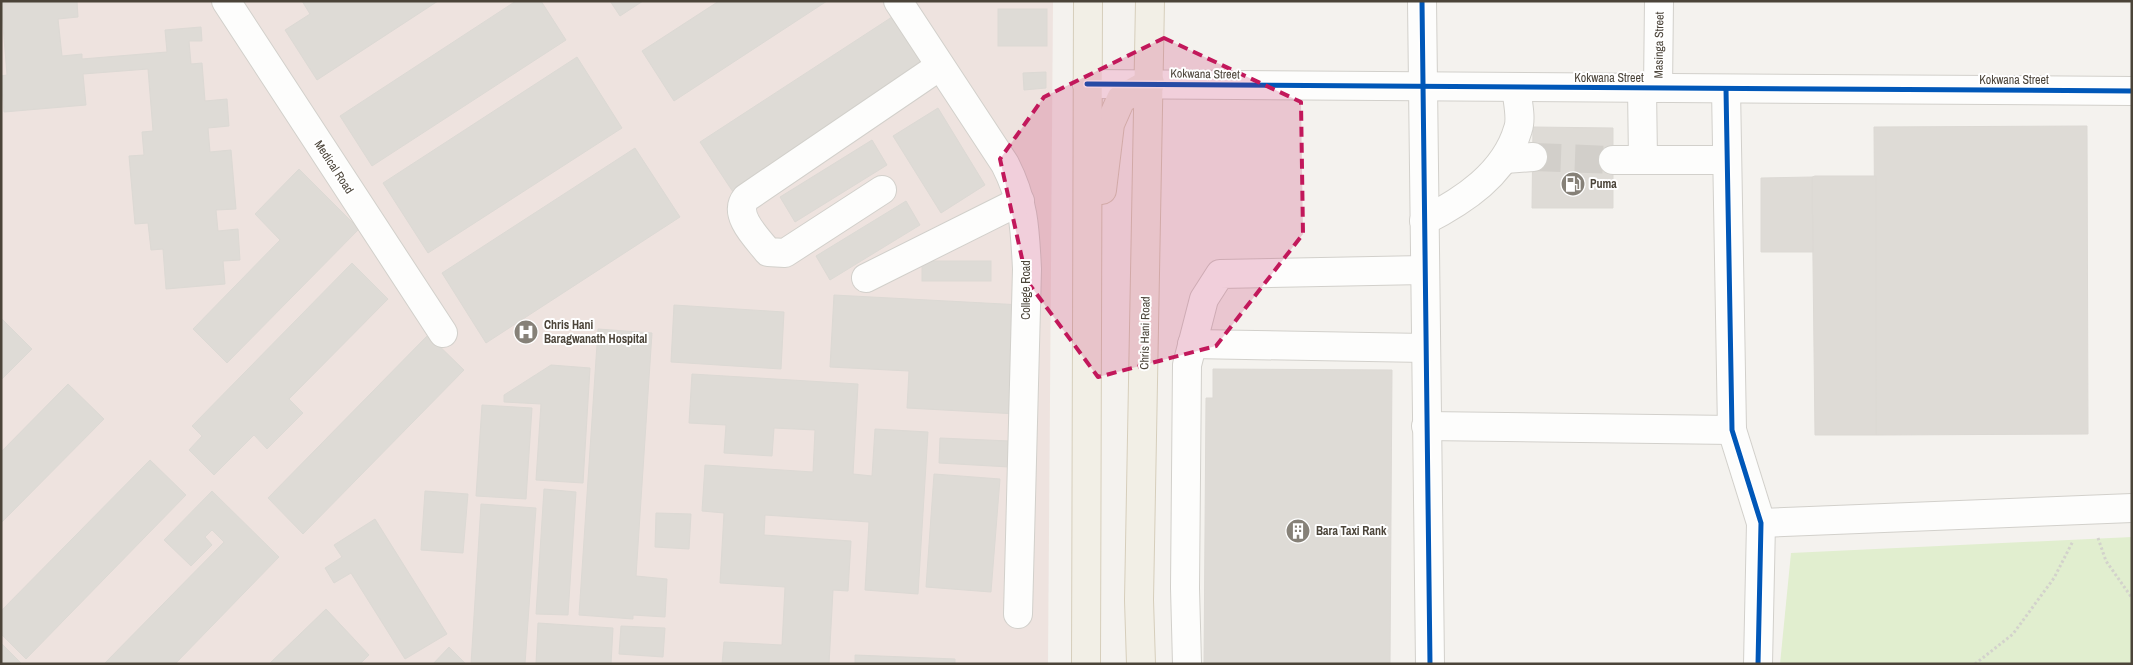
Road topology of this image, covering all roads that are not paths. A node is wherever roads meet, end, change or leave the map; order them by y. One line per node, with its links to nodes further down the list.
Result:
1 (226, 1): 26 (street, Medical Road)
2 (898, 1): 7 (street, College Road)
3 (1088, 1): 9 (main road)
4 (1150, 1): 8 (main road, Chris Hani Road)
5 (1422, 1): 10 (street)
6 (1659, 1): 12 (street, Masinga Street)
7 (940, 66): 20 (street); 21 (street, College Road)
8 (1150, 83): 9 (street, Kokwana Street); 10 (street, Kokwana Street); 25 (main road); 35 (main road, Chris Hani Road)
9 (1087, 84): 25 (main road)
10 (1422, 86): 11 (street, Kokwana Street); 22 (street)
11 (1516, 87): 12 (street, Kokwana Street); 16 (street)
12 (1650, 88): 13 (street, Kokwana Street); 18 (street, Masinga Street)
13 (1726, 89): 14 (street, Kokwana Street); 19 (street)
14 (2132, 91)
15 (1533, 157): 16 (street)
16 (1505, 159): 22 (street)
17 (1613, 160): 18 (street)
18 (1643, 160): 19 (street)
19 (1727, 160): 30 (street)
20 (882, 190)
21 (1020, 201): 24 (street); 33 (street, College Road)
22 (1424, 221): 23 (street)
23 (1424, 270): 27 (street); 28 (street)
24 (866, 278)
25 (1088, 331): 34 (main road)
26 (443, 333)
27 (1192, 344): 28 (street); 36 (street)
28 (1425, 348): 29 (street)
29 (1426, 426): 30 (street); 37 (street)
30 (1732, 430): 32 (street)
31 (2132, 508): 32 (street)
32 (1761, 523): 38 (street)
33 (1018, 614)
34 (1086, 664)
35 (1142, 664)
36 (1187, 664)
37 (1430, 664)
38 (1758, 664)

